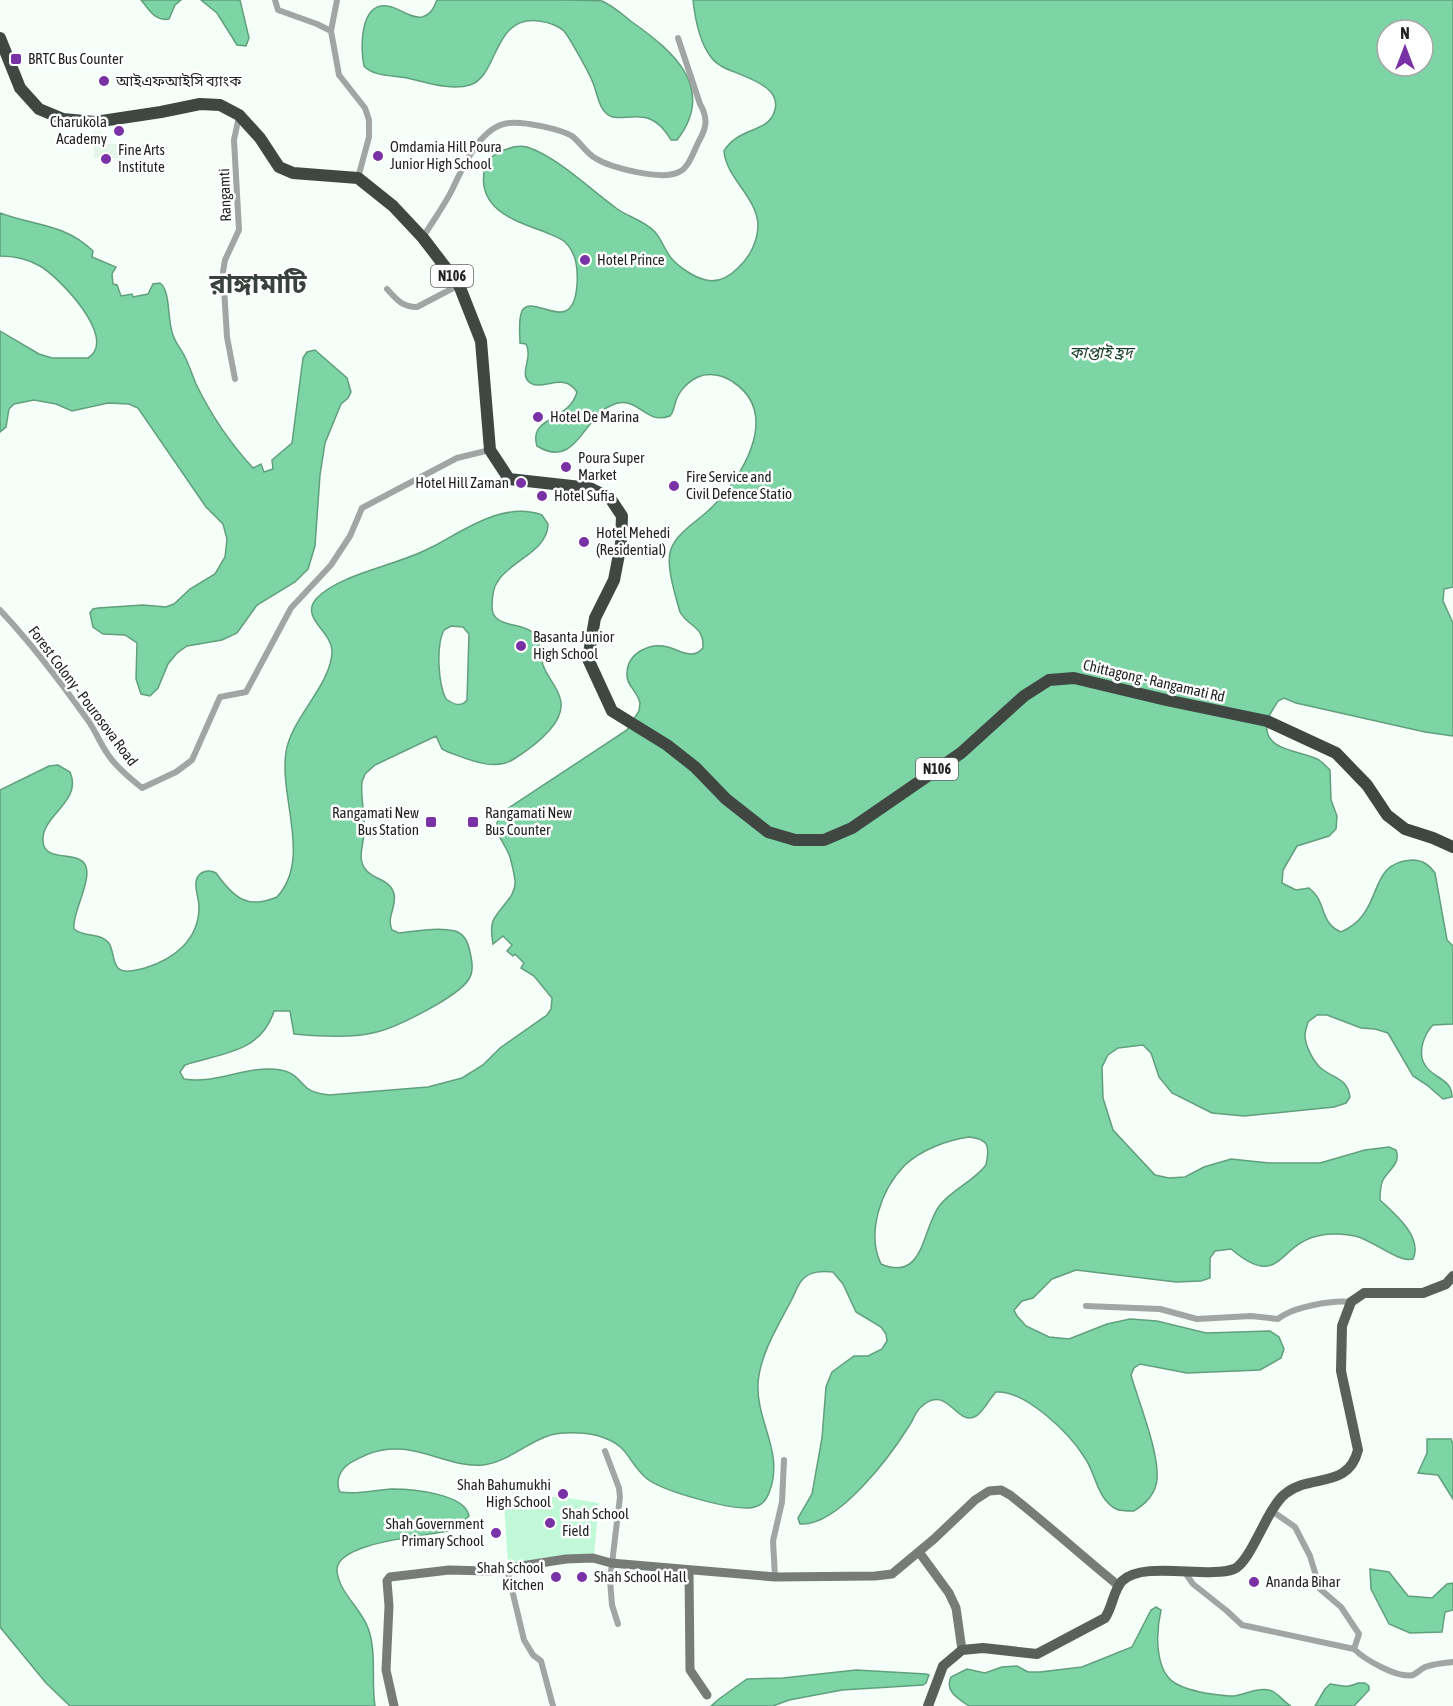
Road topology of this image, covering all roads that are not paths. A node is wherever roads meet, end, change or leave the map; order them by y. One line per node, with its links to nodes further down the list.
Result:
1 (275, 0): 3 (street)
2 (337, 0): 3 (street)
3 (331, 31): 7 (street)
4 (0, 38): 6 (highway)
5 (678, 38): 8 (street)
6 (239, 115): 7 (highway); 11 (street, Rangamti)
7 (358, 178): 8 (highway, Chittagong - Rangamati Rd / N106)
8 (423, 237): 9 (highway, Chittagong - Rangamati Rd / N106)
9 (459, 285): 10 (street); 12 (highway, Chittagong - Rangamati Rd / N106)
10 (387, 289)
11 (235, 379)
12 (490, 450): 13 (street, Forest Colony - Pourosova Road); 14 (highway, Chittagong - Rangamati Rd / N106)
13 (0, 610)
14 (1453, 847)
15 (1453, 1276): 16 (main road)
16 (1351, 1302): 17 (street); 20 (main road)
17 (1086, 1306)
18 (605, 1451): 22 (street)
19 (784, 1460): 26 (street)
20 (1272, 1511): 24 (main road); 29 (street)
21 (919, 1552): 26 (street); 27 (street); 30 (street)
22 (611, 1563): 23 (street); 25 (street); 28 (street)
23 (507, 1569): 33 (street); 34 (street)
24 (1183, 1570): 27 (main road); 29 (street)
25 (689, 1571): 26 (street); 32 (street)
26 (775, 1577)
27 (1119, 1586): 30 (main road)
28 (618, 1623)
29 (1354, 1649): 31 (street)
30 (962, 1650): 35 (main road)
31 (1453, 1662)
32 (707, 1695)
33 (394, 1706)
34 (554, 1706)
35 (928, 1706)

